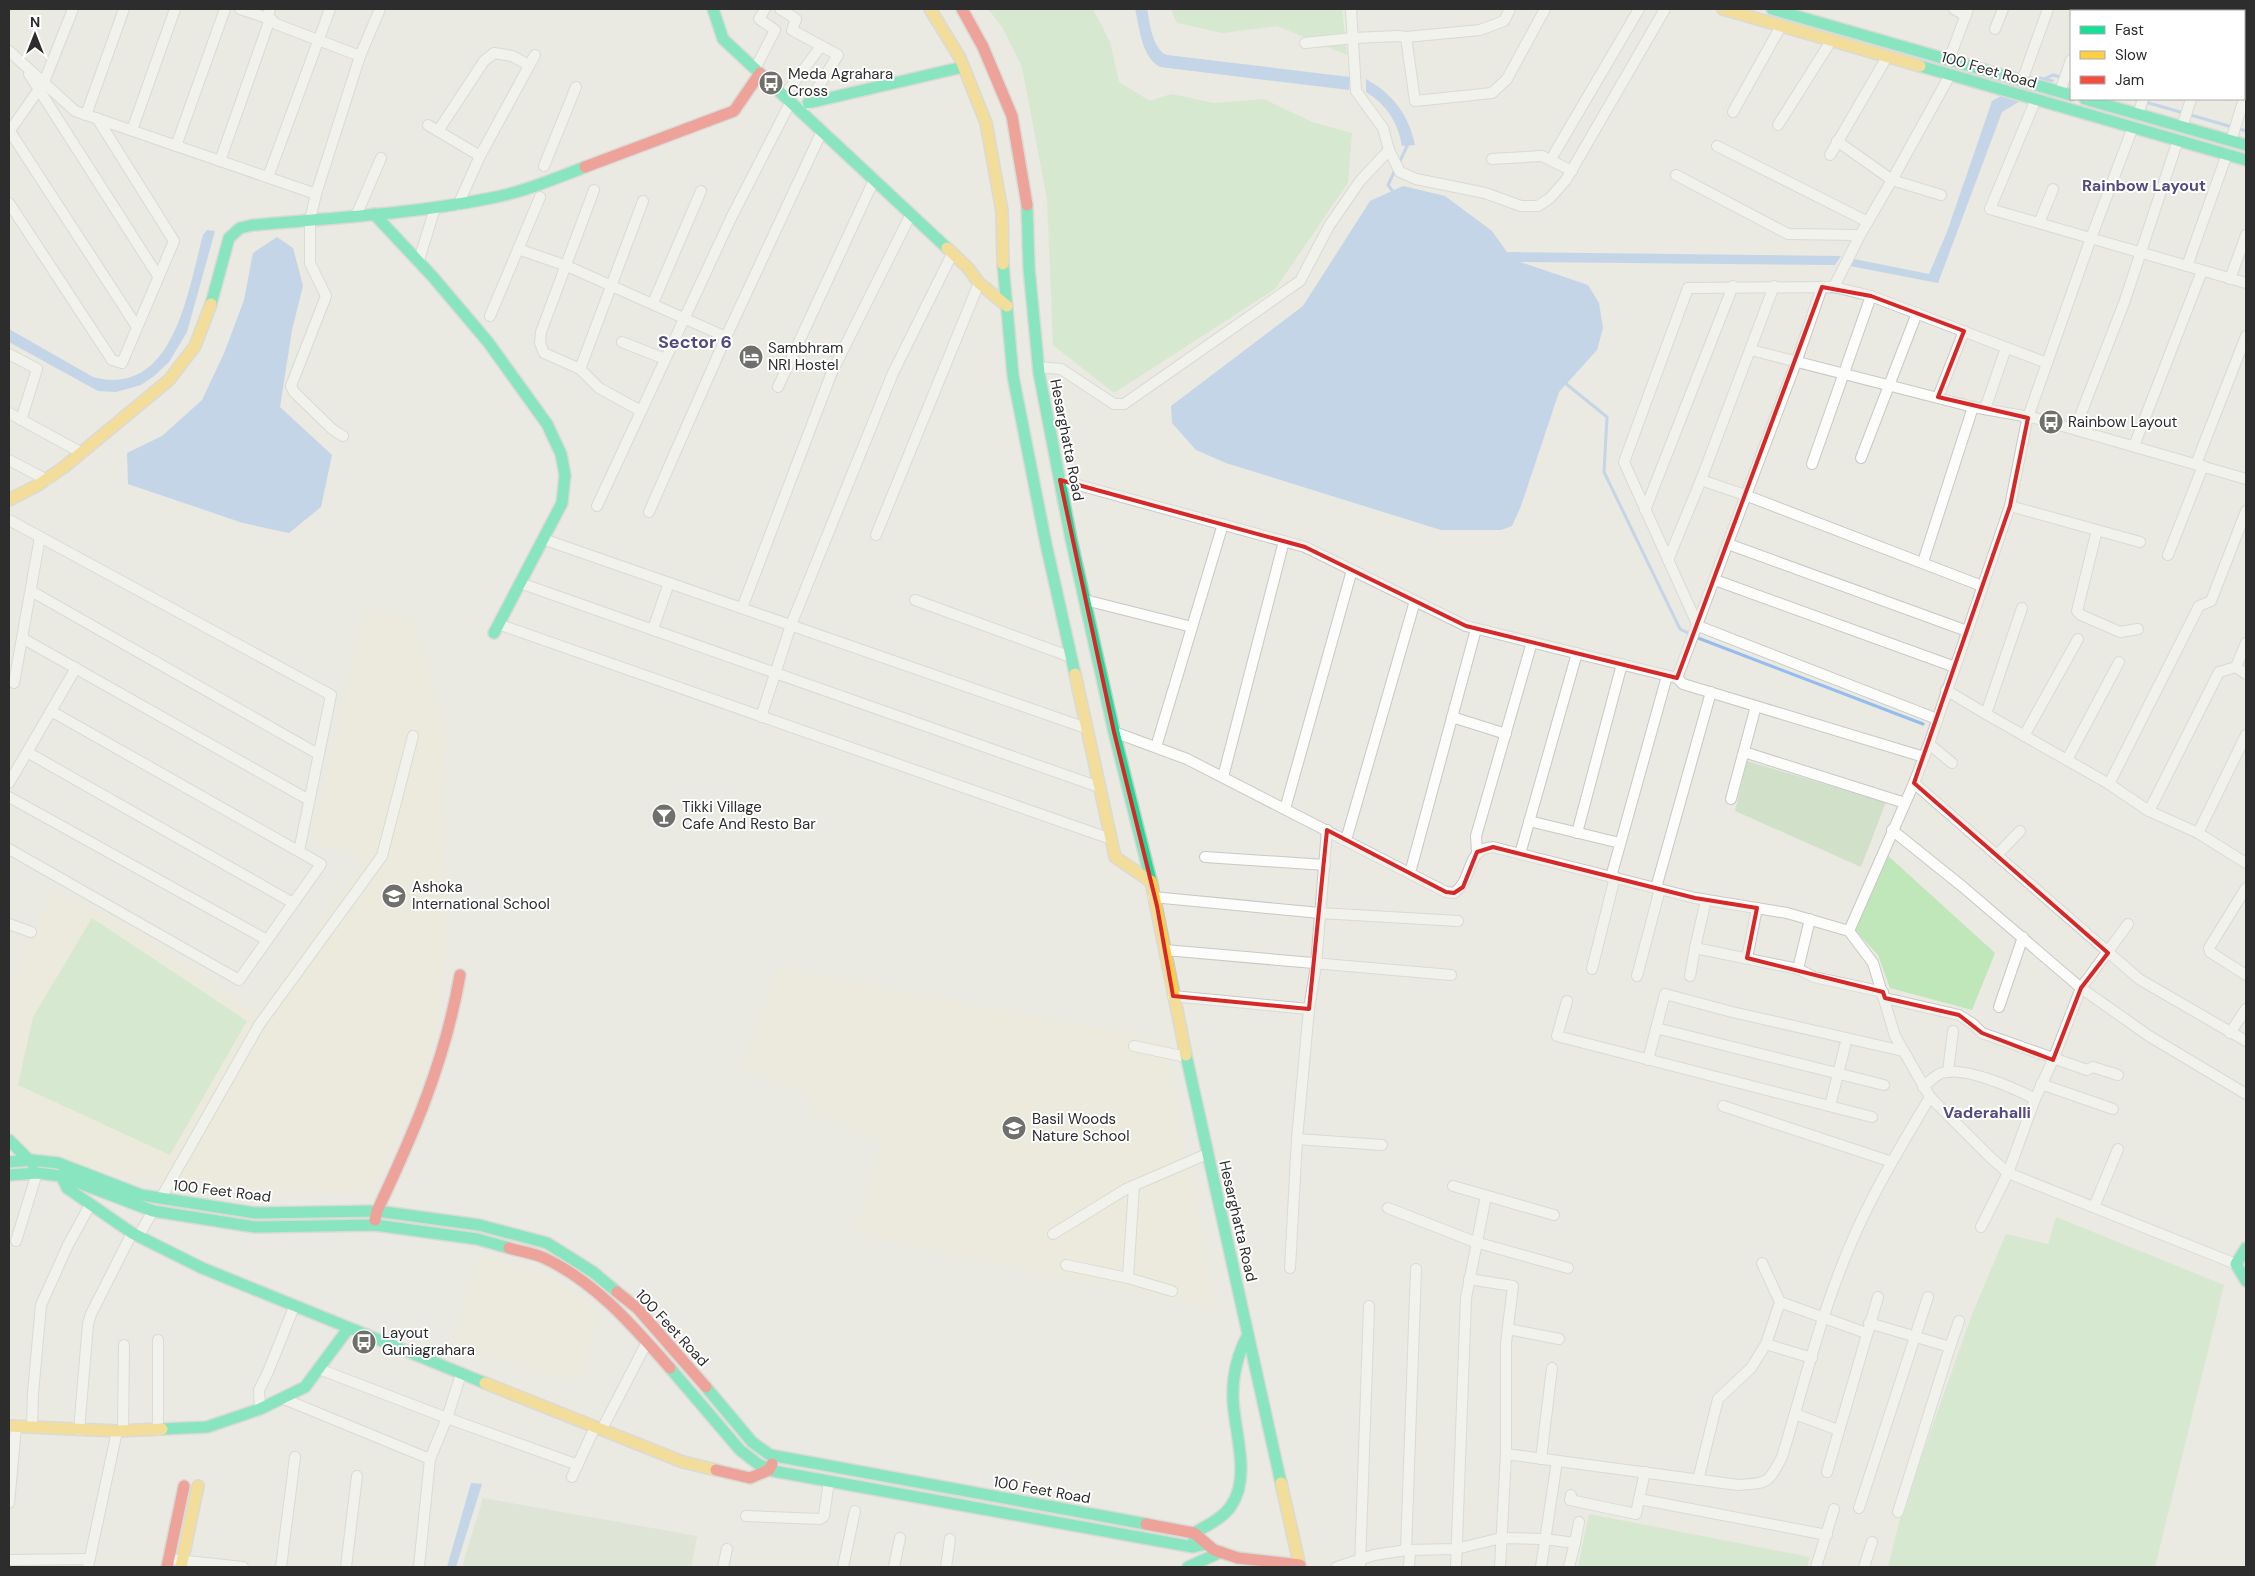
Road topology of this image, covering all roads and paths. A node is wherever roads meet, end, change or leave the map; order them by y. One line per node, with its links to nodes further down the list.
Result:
1 (73, 9): 45 (street)
2 (124, 9): 56 (street)
3 (175, 9): 63 (street)
4 (225, 9): 71 (street)
5 (240, 9): 24 (street)
6 (330, 9): 29 (street)
7 (380, 9): 35 (street)
8 (713, 9): 42 (main road)
9 (765, 9): 42 (street)
10 (780, 9): 32 (street)
11 (930, 9): 40 (main road)
12 (962, 9): 140 (main road, Hesarghatta Road)
13 (1351, 9): 28 (street)
14 (1510, 9): 27 (street)
15 (1545, 9): 27 (street)
16 (1639, 9): 74 (street)
17 (1665, 9): 83 (street)
18 (1723, 9): 25 (main road, 100 Feet Road)
19 (1772, 9): 37 (main road, 100 Feet Road)
20 (1954, 9): 23 (street)
21 (2003, 9): 26 (street)
22 (2048, 9): 44 (street)
23 (1967, 12): 37 (street)
24 (270, 14): 29 (street); 81 (street)
25 (1782, 26): 30 (main road, 100 Feet Road); 55 (street)
26 (1995, 29)
27 (1406, 37): 28 (street)
28 (1353, 38): 31 (street); 73 (street)
29 (318, 40): 35 (street); 85 (street)
30 (1830, 40): 36 (main road, 100 Feet Road); 60 (street)
31 (1305, 43)
32 (822, 46): 49 (street); 54 (street)
33 (9, 51): 38 (street)
34 (535, 55): 39 (street)
35 (360, 56): 91 (street)
36 (1887, 57): 43 (main road, 100 Feet Road); 69 (street)
37 (1950, 60): 44 (main road, 100 Feet Road)
38 (22, 63): 45 (street); 114 (street)
39 (529, 65): 65 (street); 77 (street)
40 (963, 67): 54 (main road); 125 (main road)
41 (2070, 67): 47 (street)
42 (758, 71): 49 (main road); 96 (main road)
43 (1950, 75): 48 (main road, 100 Feet Road); 87 (street)
44 (2022, 80): 47 (main road, 100 Feet Road)
45 (44, 82): 56 (street); 64 (street)
46 (576, 87): 82 (street)
47 (2066, 93)
48 (2036, 99): 61 (main road, 100 Feet Road); 103 (street)
49 (788, 100): 54 (main road); 128 (street)
50 (2143, 100): 57 (street)
51 (2191, 100): 62 (street)
52 (2244, 100): 68 (street)
53 (2099, 101): 57 (main road)
54 (805, 108): 66 (main road)
55 (1733, 112)
56 (86, 114): 58 (street)
57 (2138, 114): 62 (main road)
58 (97, 118): 63 (street); 114 (street)
59 (428, 125): 65 (street)
60 (1778, 125)
61 (2133, 127): 67 (main road, 100 Feet Road); 106 (street)
62 (2182, 127): 68 (main road)
63 (132, 130): 71 (street)
64 (9, 131): 129 (street)
65 (438, 131): 77 (street)
66 (822, 131): 86 (main road); 132 (street)
67 (2178, 140): 75 (main road, 100 Feet Road); 108 (street)
68 (2231, 141): 70 (main road)
69 (1837, 142): 76 (street); 87 (street)
70 (2246, 145)
71 (176, 146): 81 (street)
72 (1717, 146): 102 (street)
73 (1389, 150): 83 (street); 140 (street)
74 (1554, 154)
75 (2227, 154): 80 (main road, 100 Feet Road); 112 (street)
76 (1830, 155)
77 (480, 156): 96 (street)
78 (381, 158): 100 (street)
79 (1492, 159): 83 (street)
80 (2246, 160)
81 (220, 161): 85 (street)
82 (544, 166)
83 (1572, 171)
84 (1676, 175): 104 (street)
85 (268, 177): 91 (street)
86 (874, 180): 99 (main road); 144 (street)
87 (1892, 180): 92 (street); 102 (street)
88 (594, 190): 111 (street)
89 (2052, 190): 103 (street)
90 (701, 191): 124 (street)
91 (316, 194): 101 (street)
92 (1941, 195)
93 (540, 197): 107 (street)
94 (643, 201): 118 (street)
95 (9, 203): 129 (street)
96 (458, 205): 97 (main road)
97 (435, 208): 98 (main road); 110 (street)
98 (374, 214): 100 (main road); 110 (main road)
99 (911, 214): 109 (main road); 192 (street)
100 (356, 216): 101 (main road)
101 (310, 220): 153 (street); 155 (main road)
102 (1868, 222): 104 (street)
103 (2039, 223): 106 (street)
104 (1860, 235): 122 (street)
105 (2246, 235): 115 (street)
106 (2091, 238): 108 (street); 139 (street)
107 (518, 249): 111 (street); 127 (street)
108 (2140, 252): 112 (street); 152 (street)
109 (952, 254): 116 (main road); 194 (street)
110 (419, 260): 176 (main road)
111 (567, 266): 118 (street); 141 (street)
112 (2187, 266): 113 (street)
113 (2202, 271): 115 (street); 154 (street)
114 (158, 276): 129 (street)
115 (2230, 279): 117 (street)
116 (979, 283): 125 (main road); 174 (street)
117 (2246, 284)
118 (612, 285): 124 (street); 141 (street)
119 (1733, 286): 120 (street); 168 (street); 168 (street)
120 (1774, 286): 121 (street); 135 (street)
121 (1822, 287): 122 (street); 138 (street)
122 (1834, 287): 123 (street)
123 (1871, 296): 126 (street); 142 (street)
124 (653, 303): 128 (street)
125 (1007, 306): 207 (main road)
126 (1917, 313): 130 (street); 143 (street)
127 (490, 316)
128 (685, 319): 132 (street); 137 (street)
129 (138, 327)
130 (1964, 331): 134 (street); 145 (street)
131 (2246, 336): 159 (street)
132 (726, 337): 170 (street)
133 (622, 342): 137 (street)
134 (2006, 348): 139 (street); 147 (street)
135 (1751, 350): 138 (street); 163 (street)
136 (9, 354): 151 (street)
137 (666, 359): 148 (street)
138 (1797, 360): 142 (street); 164 (street)
139 (2048, 363): 150 (street)
140 (1038, 367): 162 (main road, Hesarghatta Road)
141 (580, 369): 148 (street)
142 (1843, 373): 143 (street); 158 (street)
143 (1890, 385): 145 (street); 156 (street)
144 (778, 387)
145 (1938, 397): 146 (street)
146 (1973, 407): 147 (street); 182 (street)
147 (1984, 409): 150 (street)
148 (641, 411): 166 (street)
149 (9, 413): 151 (street)
150 (2028, 418): 152 (street); 167 (street)
151 (22, 420): 155 (street)
152 (2074, 430): 154 (street)
153 (344, 436)
154 (2134, 446): 159 (street)
155 (82, 453): 161 (main road)
156 (1860, 458)
157 (9, 460): 161 (street)
158 (1812, 464)
159 (2200, 465): 160 (street); 180 (street)
160 (2246, 479)
161 (47, 480): 165 (main road)
162 (1060, 480): 172 (street); 190 (main road, Hesarghatta Road)
163 (1701, 480): 164 (street); 181 (street)
164 (1746, 494): 179 (street); 182 (street)
165 (9, 500)
166 (597, 506)
167 (2010, 506): 173 (street); 187 (street)
168 (1646, 510): 181 (street)
169 (2246, 511): 242 (street)
170 (649, 512)
171 (9, 520): 175 (street)
172 (1223, 524): 177 (street); 196 (street)
173 (2097, 530): 178 (street); 199 (street)
174 (876, 535)
175 (40, 537): 188 (street); 235 (street)
176 (543, 539): 185 (main road); 186 (street)
177 (1284, 541): 183 (street); 239 (street)
178 (2140, 542)
179 (1728, 544): 184 (street); 201 (street)
180 (2168, 554)
181 (1668, 560): 195 (street)
182 (1923, 562): 187 (street)
183 (1352, 570): 191 (street); 248 (street)
184 (1715, 580): 195 (street); 210 (street)
185 (520, 583): 198 (main road); 200 (street)
186 (669, 583): 192 (street); 200 (street)
187 (1982, 586): 201 (street)
188 (30, 590): 202 (street); 235 (street)
189 (914, 600): 207 (street)
190 (1085, 600): 196 (street); 226 (main road, Hesarghatta Road)
191 (1415, 601): 197 (street); 257 (street)
192 (742, 608): 194 (street)
193 (2022, 608): 221 (street)
194 (791, 625): 213 (street); 225 (street)
195 (1698, 626): 215 (street); 224 (street)
196 (1192, 627): 232 (street)
197 (1476, 628): 204 (street); 223 (street)
198 (496, 629): 222 (street)
199 (2138, 629)
200 (653, 630): 213 (street)
201 (1967, 631): 210 (street)
202 (22, 638): 212 (street); 216 (street)
203 (2078, 639): 230 (street)
204 (1532, 642): 206 (street); 227 (street)
205 (2246, 642): 211 (street)
206 (1576, 653): 209 (street); 250 (street)
207 (1071, 657): 225 (main road)
208 (2119, 662): 237 (street)
209 (1622, 664): 215 (street); 254 (street)
210 (1955, 667): 217 (street)
211 (2236, 667): 214 (street); 249 (street)
212 (76, 668): 220 (street); 246 (street)
213 (776, 673): 222 (street); 243 (street)
214 (2246, 674)
215 (1672, 677): 218 (street); 258 (street)
216 (15, 683)
217 (1946, 690): 221 (street); 224 (street)
218 (1711, 692): 219 (street); 271 (street)
219 (1756, 706): 234 (street); 236 (street)
220 (51, 711): 233 (street); 260 (street)
221 (1986, 714): 230 (street)
222 (762, 717): 256 (street)
223 (1452, 717): 227 (street); 267 (street)
224 (1937, 719): 231 (street)
225 (1086, 728): 243 (main road)
226 (1114, 732): 232 (street); 269 (main road, Hesarghatta Road)
227 (1506, 734): 261 (street)
228 (2246, 735): 255 (street)
229 (413, 736): 343 (street)
230 (2024, 736): 237 (street)
231 (1928, 744): 236 (street); 238 (street)
232 (1156, 747): 239 (street)
233 (27, 752): 241 (street); 274 (street)
234 (1744, 752): 245 (street); 247 (street)
235 (318, 754): 246 (street)
236 (1924, 757): 240 (street)
237 (2067, 760): 242 (street)
238 (1952, 763)
239 (1223, 777): 248 (street)
240 (1914, 782): 247 (street); 263 (street)
241 (9, 783)
242 (2109, 784): 249 (street)
243 (1099, 786): 256 (main road)
244 (9, 797): 284 (street)
245 (1731, 799)
246 (309, 800): 260 (street)
247 (1905, 803): 252 (street)
248 (1285, 808): 251 (street)
249 (2149, 811): 255 (street)
250 (1529, 822): 254 (street); 262 (street)
251 (1328, 830): 257 (street); 266 (street)
252 (1892, 830): 281 (street); 283 (street)
253 (2020, 831): 263 (street)
254 (1578, 833): 258 (street)
255 (2198, 833): 265 (street)
256 (1111, 839): 269 (main road)
257 (1346, 840): 267 (street)
258 (1620, 843): 268 (street)
259 (9, 850): 284 (street)
260 (299, 851): 274 (street)
261 (1477, 852): 262 (street); 267 (street)
262 (1520, 854): 268 (street)
263 (1997, 855): 287 (street)
264 (1205, 857): 266 (street)
265 (2245, 859)
266 (1324, 864): 276 (street)
267 (1410, 873)
268 (1613, 877): 271 (street); 290 (street)
269 (1150, 881): 272 (main road, Hesarghatta Road)
270 (2246, 888): 294 (street)
271 (1658, 889): 273 (street); 295 (street)
272 (1153, 897): 276 (street); 286 (main road, Hesarghatta Road)
273 (1706, 900): 275 (street); 285 (street)
274 (293, 903): 284 (street)
275 (1757, 908): 277 (street); 288 (street)
276 (1320, 913): 278 (street); 289 (street)
277 (1810, 919): 281 (street); 291 (street)
278 (1458, 921)
279 (9, 924): 282 (street)
280 (2128, 924): 287 (street)
281 (1849, 931): 298 (street)
282 (31, 932)
283 (2023, 937): 297 (street); 301 (street)
284 (267, 940)
285 (1696, 948): 288 (street); 296 (street)
286 (1165, 950): 289 (street); 299 (main road, Hesarghatta Road)
287 (2108, 952): 297 (street); 306 (street)
288 (1747, 958): 291 (street)
289 (1316, 964): 293 (street); 303 (street)
290 (1592, 968)
291 (1798, 969): 298 (street)
292 (460, 975): 348 (main road)
293 (1451, 975)
294 (2246, 975)
295 (1637, 976)
296 (1690, 976)
297 (2081, 988): 313 (street); 320 (street)
298 (1884, 995): 310 (street); 313 (street)
299 (1173, 996): 303 (street); 311 (main road, Hesarghatta Road)
300 (1567, 1001): 312 (street)
301 (1999, 1007)
302 (2246, 1008): 306 (street)
303 (1309, 1009): 327 (street)
304 (1656, 1028): 307 (street); 312 (street); 315 (street)
305 (1953, 1032): 314 (street)
306 (2230, 1033): 308 (street)
307 (1847, 1038): 310 (street); 315 (street)
308 (2246, 1041)
309 (1134, 1046): 311 (street)
310 (1903, 1051): 319 (street)
311 (1186, 1056): 331 (main road, Hesarghatta Road)
312 (1648, 1060): 324 (street)
313 (2053, 1060): 316 (street); 317 (street)
314 (1948, 1072): 319 (street); 322 (street)
315 (1839, 1073): 318 (street); 324 (street)
316 (2118, 1075)
317 (2041, 1084): 322 (street); 325 (street)
318 (1884, 1085)
319 (1923, 1087): 321 (street)
320 (2246, 1094)
321 (1930, 1097): 334 (street); 337 (street)
322 (2034, 1099): 337 (street)
323 (1723, 1106): 334 (street)
324 (1830, 1106): 326 (street)
325 (2113, 1109)
326 (1872, 1117)
327 (1297, 1139): 329 (street); 360 (street)
328 (9, 1140): 332 (main road)
329 (1382, 1145)
330 (2118, 1148): 345 (street)
331 (1207, 1154): 340 (street); 377 (main road, Hesarghatta Road)
332 (31, 1160): 333 (main road, 100 Feet Road); 335 (main road, 100 Feet Road); 336 (main road)
333 (9, 1162)
334 (1892, 1162): 372 (street)
335 (58, 1163): 339 (main road); 343 (main road, 100 Feet Road)
336 (37, 1173): 338 (main road, 100 Feet Road); 339 (main road, 100 Feet Road); 354 (street)
337 (2008, 1173): 345 (street); 351 (street)
338 (9, 1175)
339 (62, 1176): 344 (main road); 347 (main road, 100 Feet Road)
340 (1134, 1186): 353 (street); 363 (street)
341 (1453, 1186): 342 (street)
342 (1486, 1196): 349 (street); 355 (street)
343 (161, 1198): 348 (main road, 100 Feet Road)
344 (90, 1204): 352 (main road); 394 (street)
345 (2094, 1207): 358 (street)
346 (1388, 1208): 355 (street)
347 (153, 1211): 350 (main road, 100 Feet Road); 352 (street)
348 (377, 1211): 350 (main road); 402 (main road, 100 Feet Road)
349 (1554, 1215)
350 (375, 1225): 381 (main road, 100 Feet Road)
351 (1981, 1227)
352 (136, 1234): 371 (main road); 396 (street)
353 (1052, 1234)
354 (16, 1241)
355 (1475, 1242): 361 (street); 364 (street)
356 (2246, 1248): 358 (main road)
357 (1762, 1263): 369 (street)
358 (2236, 1264): 365 (main road)
359 (1066, 1265): 363 (street)
360 (1290, 1268)
361 (1568, 1268)
362 (1416, 1269): 437 (street)
363 (1128, 1278): 366 (street)
364 (1469, 1279): 376 (street); 435 (street)
365 (2246, 1281)
366 (1172, 1291)
367 (1878, 1298): 374 (street)
368 (1928, 1298): 378 (street)
369 (1780, 1302): 372 (street); 382 (street)
370 (1369, 1306): 442 (street)
371 (294, 1307): 375 (main road); 390 (street)
372 (1826, 1317): 374 (street); 385 (street)
373 (1960, 1321): 384 (street)
374 (1868, 1328): 378 (street); 398 (street)
375 (348, 1329): 387 (main road); 388 (main road)
376 (1508, 1329): 379 (street); 400 (street)
377 (1248, 1335): 425 (main road); 444 (main road, Hesarghatta Road)
378 (1915, 1336): 384 (street); 419 (street)
379 (1558, 1339)
380 (158, 1340): 397 (street)
381 (647, 1342): 395 (street); 407 (main road, 100 Feet Road)
382 (1766, 1344): 385 (street); 412 (street)
383 (124, 1345): 399 (street)
384 (1950, 1347): 422 (street)
385 (1812, 1358): 391 (street)
386 (1552, 1368): 404 (street)
387 (319, 1369): 389 (main road); 392 (street)
388 (461, 1374): 392 (street); 395 (main road)
389 (284, 1399): 390 (main road); 403 (street)
390 (260, 1409): 397 (main road)
391 (1795, 1414): 398 (street); 412 (street)
392 (447, 1418): 403 (street); 406 (street)
393 (12, 1426): 394 (main road); 418 (street)
394 (32, 1427): 396 (main road)
395 (598, 1428): 406 (street); 407 (main road)
396 (79, 1430): 399 (main road)
397 (158, 1430): 399 (main road)
398 (1838, 1430): 409 (street)
399 (120, 1431): 440 (street)
400 (1506, 1454): 404 (street); 428 (street)
401 (295, 1457): 446 (street)
402 (777, 1458): 407 (main road); 425 (main road, 100 Feet Road)
403 (430, 1459): 448 (street)
404 (1542, 1459): 405 (street)
405 (1557, 1461): 408 (street); 430 (street)
406 (578, 1465): 411 (street)
407 (769, 1470): 413 (main road, 100 Feet Road)
408 (1645, 1472): 412 (street); 417 (street)
409 (1827, 1472)
410 (357, 1476): 447 (street)
411 (572, 1477)
412 (1698, 1480)
413 (829, 1481): 423 (street); 434 (main road, 100 Feet Road)
414 (184, 1486): 441 (main road)
415 (198, 1486): 443 (main road)
416 (1571, 1495): 417 (street)
417 (1639, 1499): 426 (street)
418 (9, 1503)
419 (1859, 1508)
420 (1834, 1509): 426 (street)
421 (855, 1511): 450 (street)
422 (1898, 1512)
423 (746, 1516)
424 (1579, 1522): 432 (street)
425 (1194, 1533): 433 (main road); 434 (main road)
426 (1827, 1535): 460 (street)
427 (900, 1538): 451 (street)
428 (1501, 1538): 430 (street); 435 (street); 457 (street)
429 (950, 1539): 452 (street)
430 (1544, 1539): 432 (street); 458 (street)
431 (1872, 1542): 461 (street)
432 (1575, 1543): 459 (street)
433 (1206, 1544): 434 (main road, 100 Feet Road); 438 (main road)
434 (1193, 1547)
435 (1456, 1549): 437 (street); 456 (street)
436 (727, 1550): 449 (street)
437 (1408, 1551): 442 (street); 455 (street)
438 (1221, 1552): 444 (main road); 453 (main road)
439 (9, 1560): 440 (street)
440 (89, 1563)
441 (167, 1563): 443 (street)
442 (1360, 1563): 454 (street)
443 (182, 1564): 445 (street)
444 (1300, 1566)
445 (243, 1567)
446 (282, 1567)
447 (346, 1567)
448 (420, 1567)
449 (723, 1567)
450 (844, 1567)
451 (894, 1567)
452 (946, 1567)
453 (1188, 1567)
454 (1337, 1567)
455 (1409, 1567)
456 (1456, 1567)
457 (1500, 1567)
458 (1541, 1567)
459 (1569, 1567)
460 (1816, 1567)
461 (1864, 1567)

